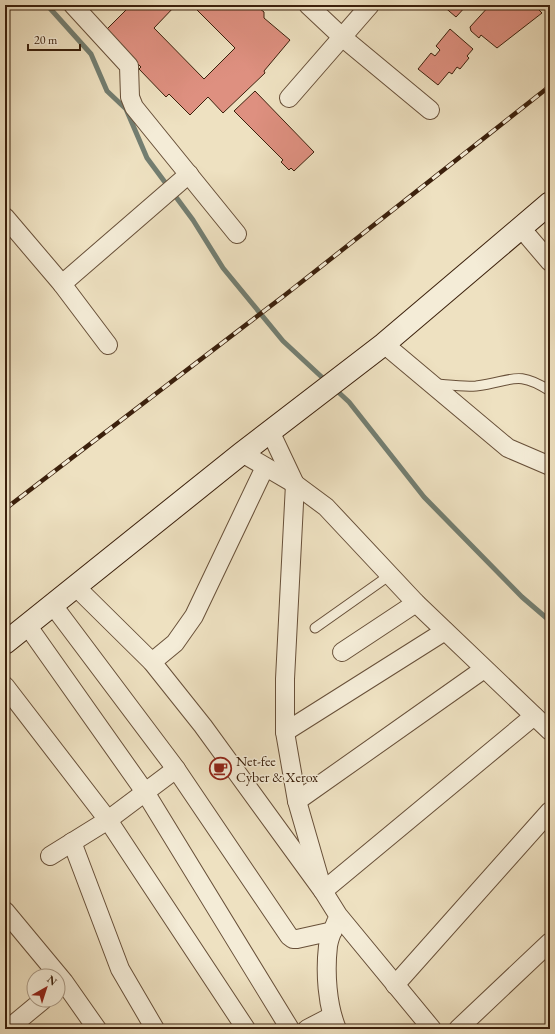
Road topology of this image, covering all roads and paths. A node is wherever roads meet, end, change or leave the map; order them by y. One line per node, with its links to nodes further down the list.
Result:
1 (73, 5): 7 (street)
2 (308, 5): 4 (street)
3 (370, 5): 4 (street)
4 (342, 37): 5 (street); 6 (street)
5 (288, 98)
6 (430, 110)
7 (187, 177): 11 (street); 13 (street)
8 (549, 205): 10 (street)
9 (5, 217): 13 (street)
10 (521, 228): 12 (street); 14 (street)
11 (237, 234)
12 (550, 262)
13 (62, 284): 15 (street)
14 (384, 344): 16 (street); 18 (street)
15 (108, 345)
16 (431, 384): 17 (lane); 20 (street)
17 (550, 391)
18 (270, 431): 19 (street); 22 (street)
19 (242, 453): 21 (street); 24 (street)
20 (550, 466)
21 (265, 467): 22 (street); 32 (street)
22 (295, 484): 23 (street); 37 (street)
23 (390, 575): 25 (street); 28 (lane)
24 (75, 586): 26 (street); 32 (street)
25 (416, 603): 29 (street); 31 (street)
26 (52, 604): 27 (street); 38 (street)
27 (27, 625): 30 (street); 39 (street)
28 (315, 628)
29 (445, 631): 33 (street); 37 (street)
30 (5, 643)
31 (342, 652)
32 (152, 662): 45 (street)
33 (484, 669): 35 (street); 40 (street)
34 (5, 686): 42 (street)
35 (534, 716): 36 (street); 45 (street)
36 (550, 731)
37 (285, 732): 40 (street)
38 (176, 769): 39 (street); 47 (street)
39 (145, 792): 42 (street); 58 (street)
40 (297, 801): 45 (street)
41 (550, 811): 50 (street)
42 (108, 820): 43 (street); 57 (street)
43 (72, 842): 44 (street); 56 (street)
44 (50, 856)
45 (323, 891): 47 (street)
46 (5, 911): 49 (street)
47 (335, 923): 50 (street); 53 (street)
48 (550, 942): 61 (street)
49 (48, 968)
50 (395, 985): 60 (street)
51 (66, 991): 55 (street)
52 (33, 1008): 54 (street)
53 (334, 1023): 59 (street)
54 (8, 1029)
55 (97, 1029)
56 (155, 1029)
57 (246, 1029)
58 (290, 1029)
59 (307, 1029)
60 (432, 1029)
61 (458, 1029)

